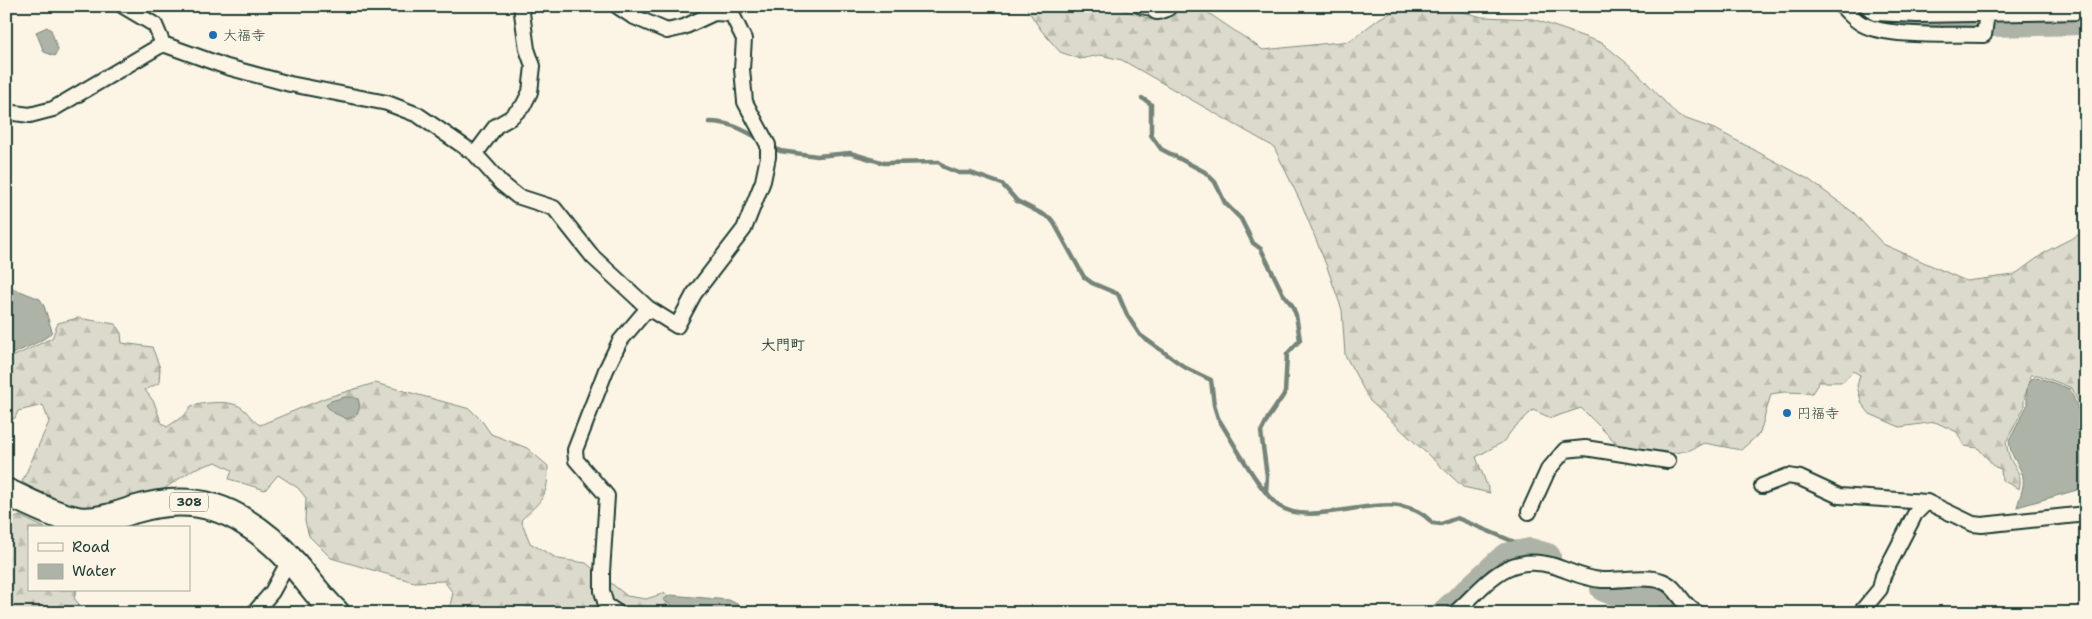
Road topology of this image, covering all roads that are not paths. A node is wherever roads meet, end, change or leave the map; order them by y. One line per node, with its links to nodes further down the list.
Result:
1 (123, 6): 9 (street)
2 (521, 6): 11 (street)
3 (617, 6): 6 (street)
4 (1841, 6): 8 (street)
5 (1867, 6): 8 (street)
6 (730, 10): 12 (street)
7 (2086, 12): 8 (street)
8 (1987, 13)
9 (163, 44): 10 (street); 11 (street)
10 (6, 112)
11 (475, 154): 12 (street)
12 (648, 308): 22 (street)
13 (1668, 461): 17 (street)
14 (1762, 486): 16 (street)
15 (6, 492): 19 (highway, 308)
16 (1927, 502): 18 (street); 25 (street)
17 (1529, 512)
18 (2086, 514)
19 (290, 559): 20 (street); 21 (highway, 308)
20 (254, 613)
21 (336, 613)
22 (618, 613)
23 (1455, 613): 24 (street)
24 (1698, 613)
25 (1860, 613)

